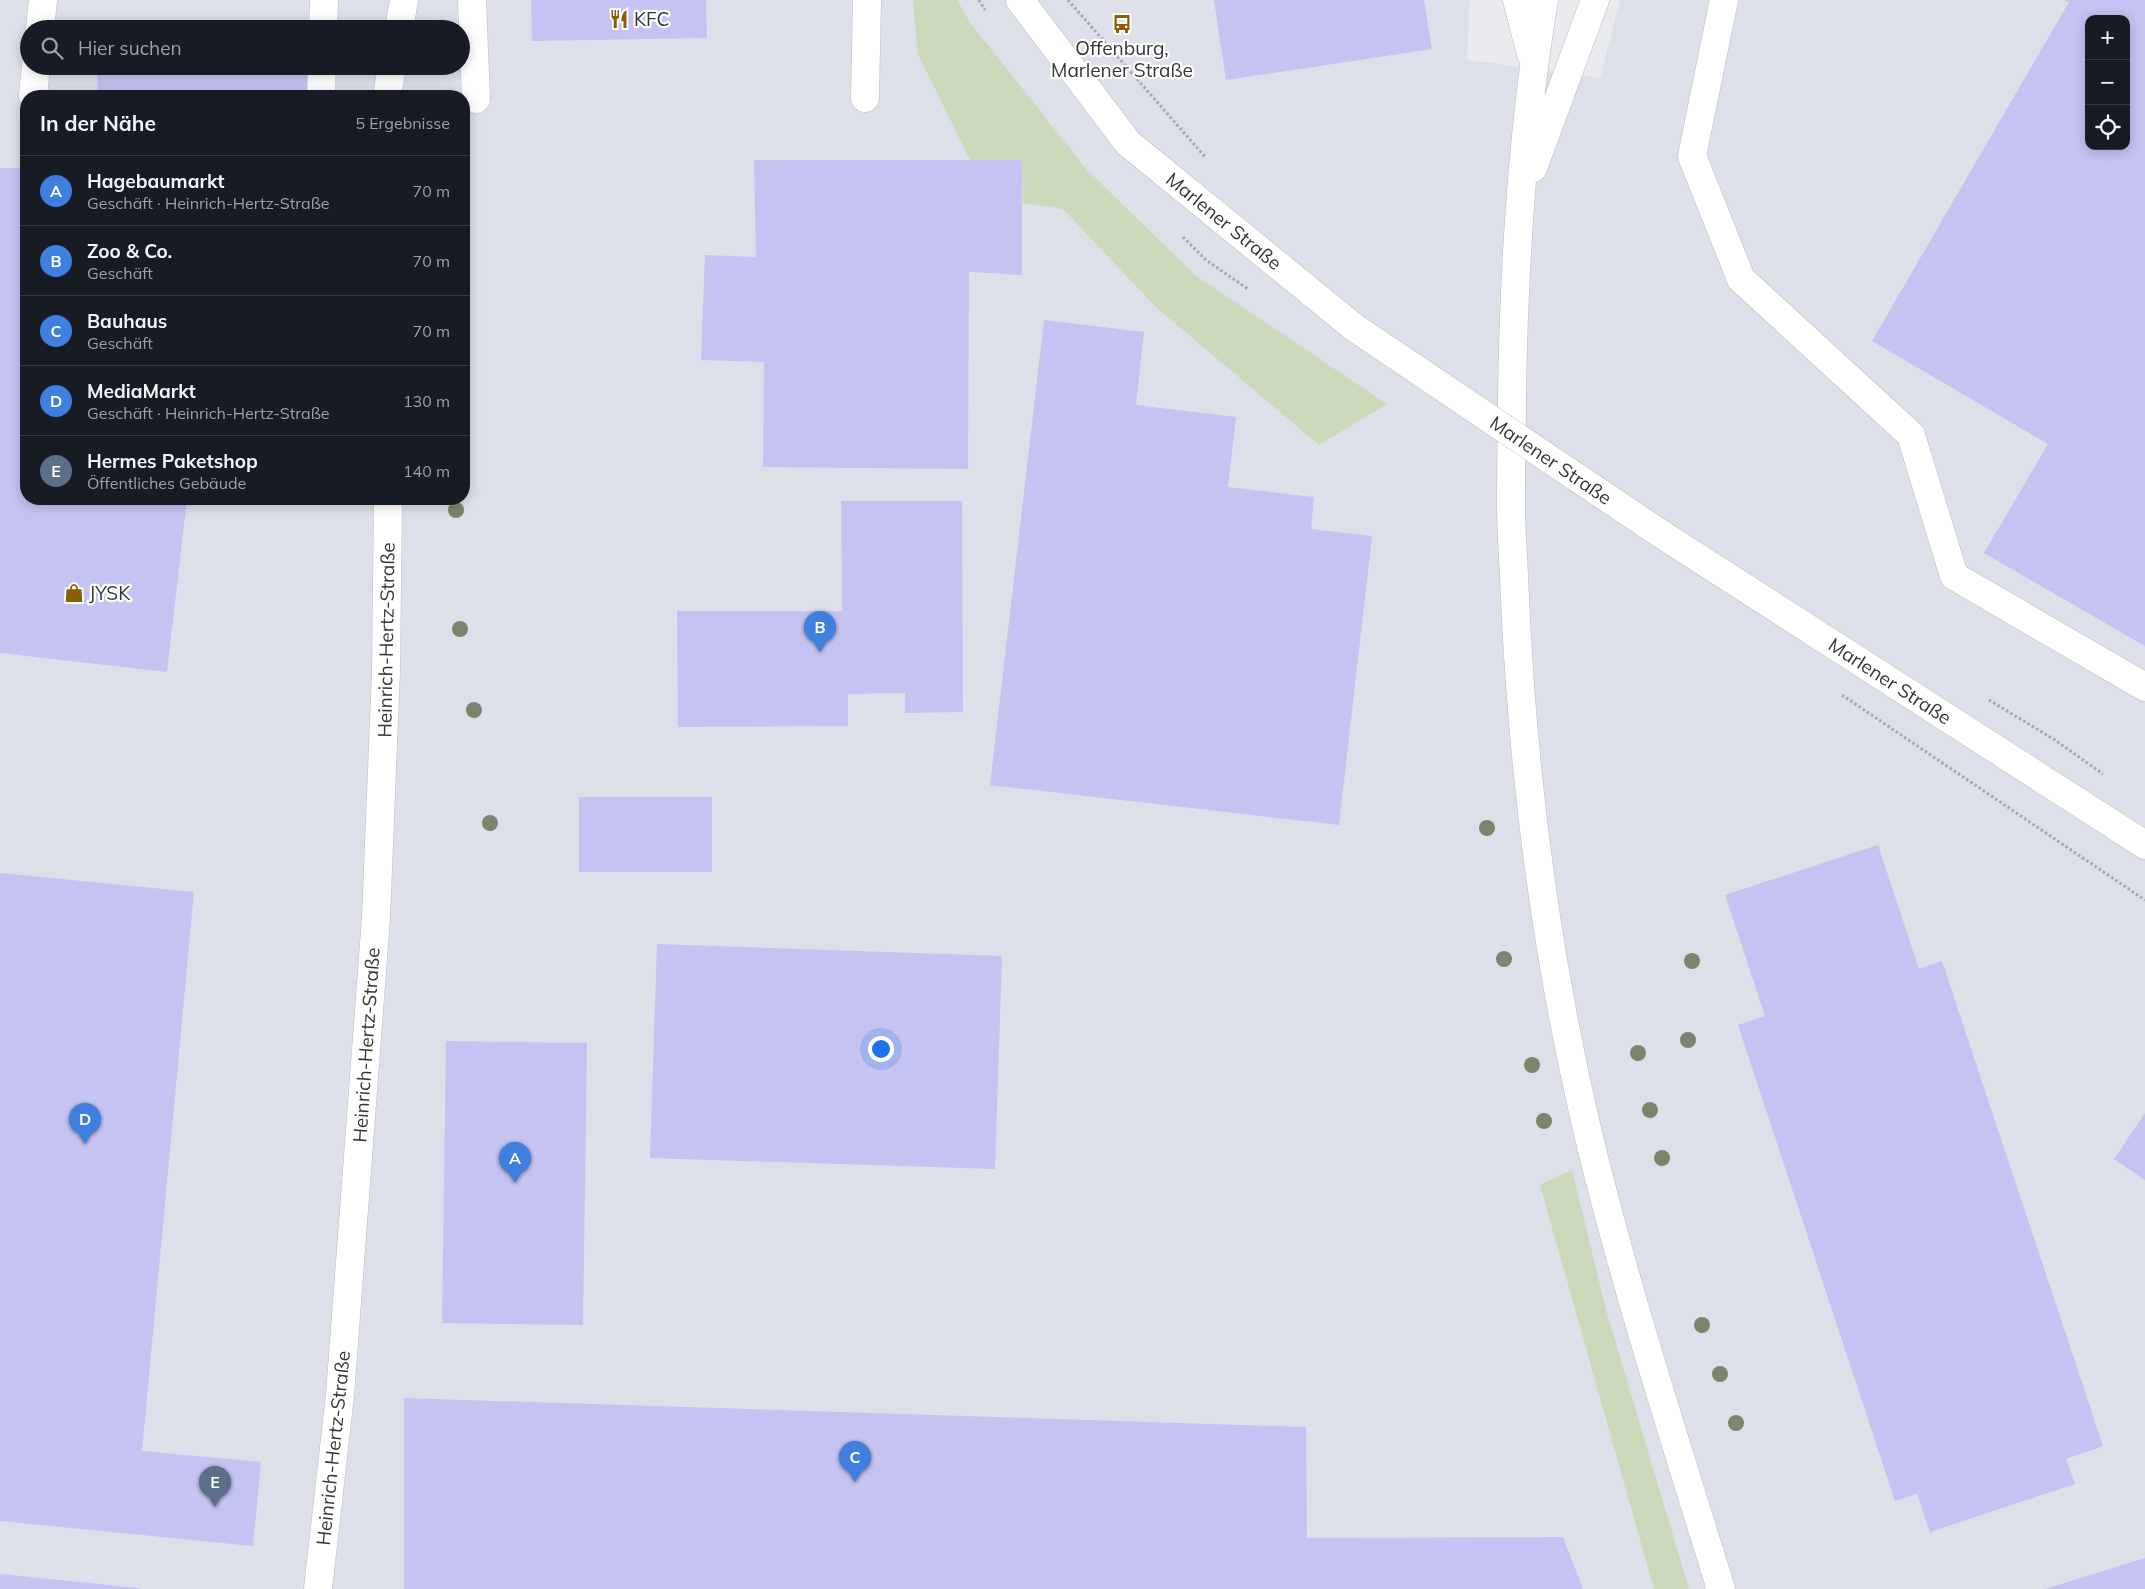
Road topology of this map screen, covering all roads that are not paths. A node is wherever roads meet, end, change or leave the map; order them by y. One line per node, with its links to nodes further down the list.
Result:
1 (43, 0): 11 (street)
2 (324, 0): 12 (street)
3 (404, 0): 13 (street)
4 (472, 0): 22 (street)
5 (867, 0): 21 (street)
6 (1020, 0): 26 (street, Marlener Straße, bridge)
7 (1517, 0): 14 (street)
8 (1544, 0): 14 (street)
9 (1595, 0): 23 (street)
10 (1724, 0): 25 (street)
11 (41, 20)
12 (323, 20)
13 (401, 20)
14 (1533, 63): 23 (street)
15 (35, 75): 18 (street)
16 (322, 75): 19 (street)
17 (390, 75): 20 (street)
18 (34, 90)
19 (321, 90)
20 (388, 90)
21 (865, 98)
22 (476, 100)
23 (1519, 204): 28 (street)
24 (388, 505): 27 (street, Heinrich-Hertz-Straße)
25 (2145, 687)
26 (2145, 845)
27 (318, 1589)
28 (1721, 1589)

